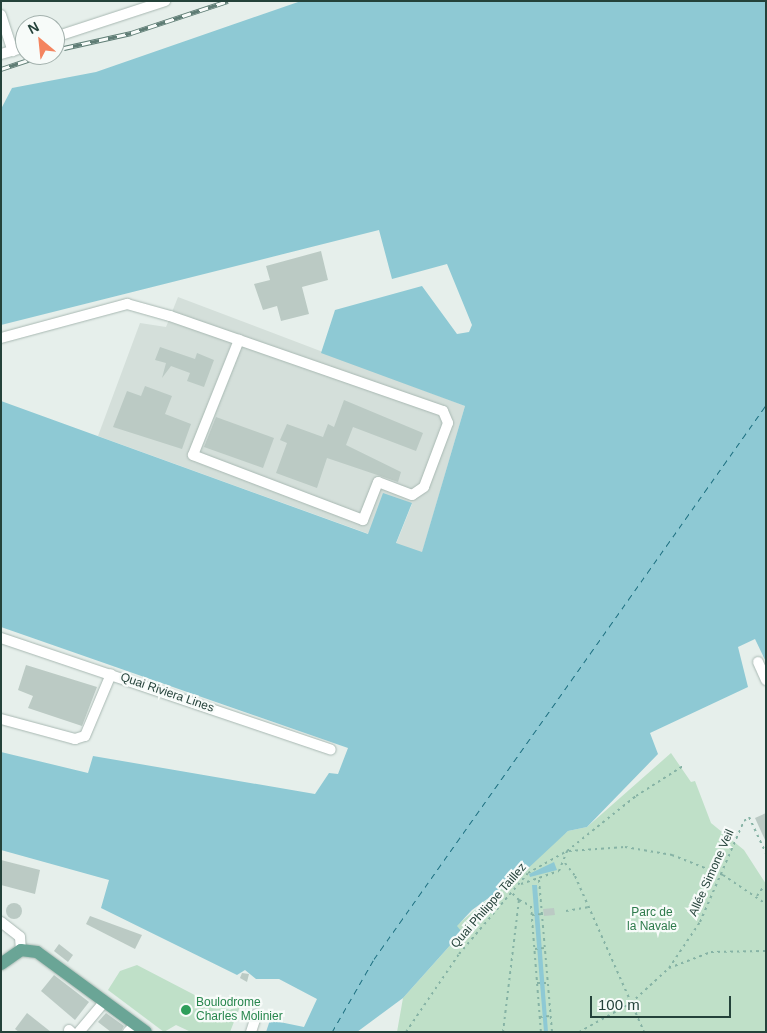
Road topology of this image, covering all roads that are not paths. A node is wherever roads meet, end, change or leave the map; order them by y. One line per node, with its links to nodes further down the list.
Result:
1 (165, 1): 3 (street)
2 (1, 15): 4 (street)
3 (65, 34)
4 (13, 51): 5 (street)
5 (1, 54)
6 (1, 338): 7 (street)
7 (239, 340): 7 (street)
8 (1, 638): 10 (street, Quai Riviera Lines)
9 (758, 662): 11 (street)
10 (111, 674): 12 (street); 13 (street, Quai Riviera Lines)
11 (766, 680)
12 (1, 719)
13 (331, 750)
14 (1, 922): 15 (street)
15 (21, 950): 16 (main road); 17 (main road)
16 (1, 964)
17 (105, 1001): 19 (main road); 20 (street)
18 (257, 1014): 21 (street)
19 (136, 1029)
20 (80, 1032)
21 (251, 1032)

